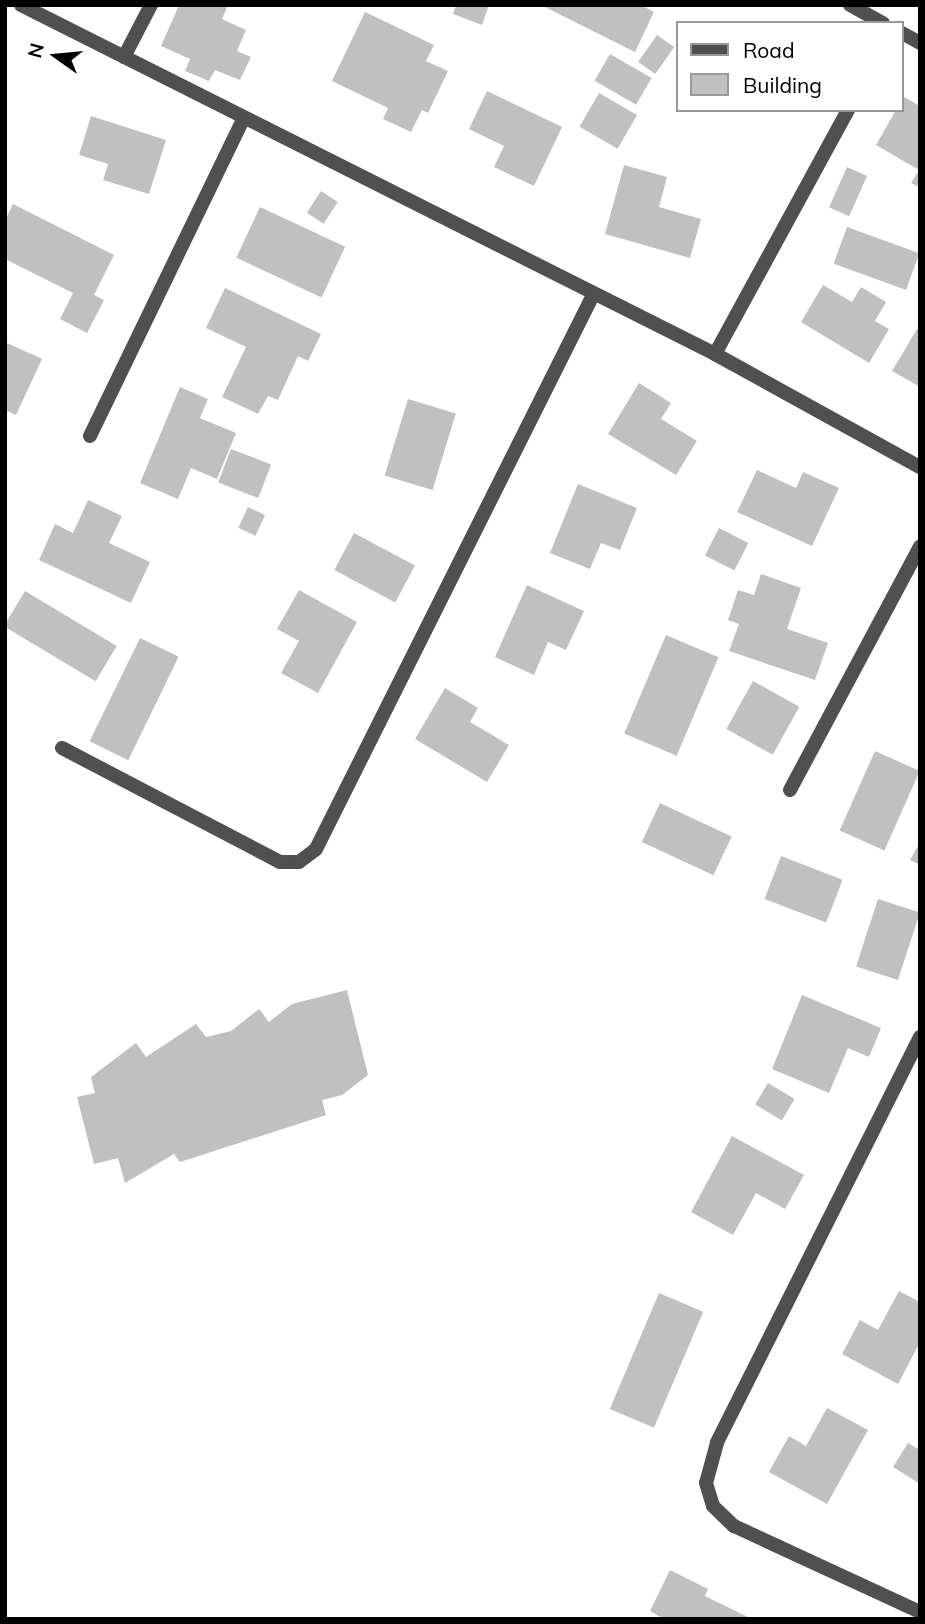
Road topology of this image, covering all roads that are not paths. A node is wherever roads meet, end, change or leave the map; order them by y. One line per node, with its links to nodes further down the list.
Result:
1 (21, 5): 7 (street)
2 (151, 5): 7 (street)
3 (850, 5): 4 (street)
4 (879, 21)
5 (904, 34): 6 (street)
6 (920, 43)
7 (124, 57): 9 (street)
8 (847, 112): 11 (street)
9 (243, 120): 10 (street); 12 (street)
10 (592, 297): 11 (street); 15 (street)
11 (715, 355): 13 (street)
12 (90, 436)
13 (920, 467)
14 (920, 547): 16 (street)
15 (62, 748)
16 (790, 790)
17 (920, 1037): 18 (street)
18 (920, 1612)

